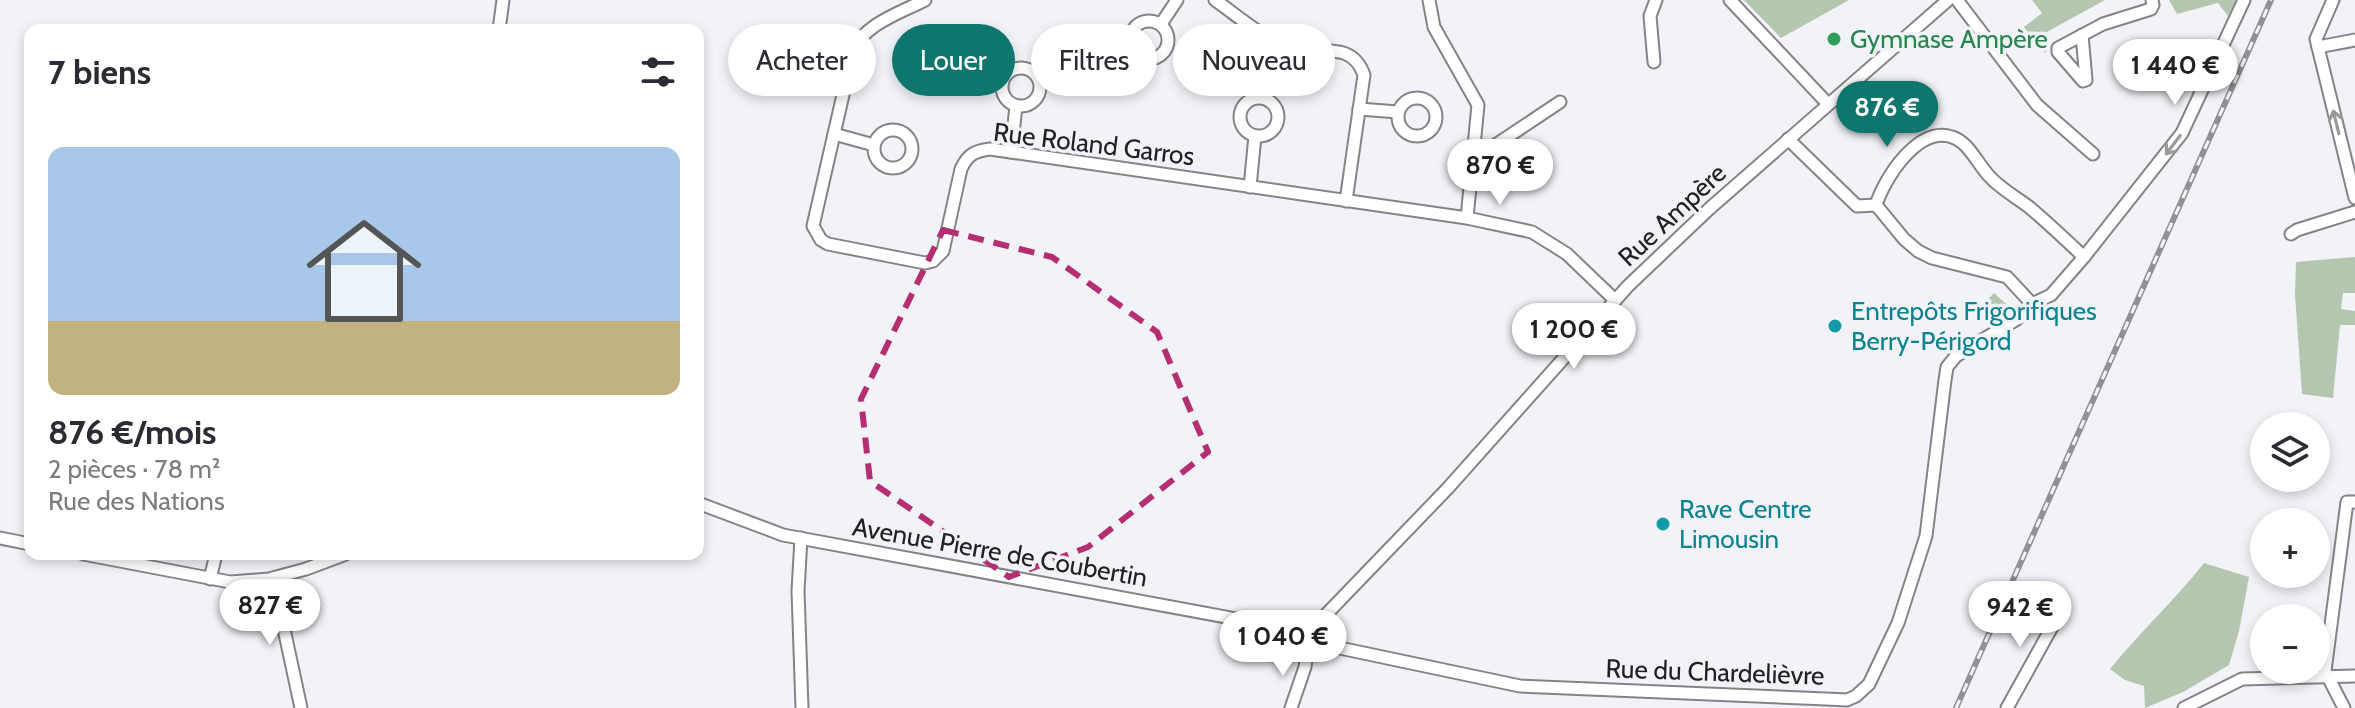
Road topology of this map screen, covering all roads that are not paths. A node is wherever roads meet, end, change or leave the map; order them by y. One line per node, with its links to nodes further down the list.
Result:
1 (503, 0): 13 (street)
2 (1177, 0): 14 (street)
3 (1429, 0): 28 (street)
4 (1656, 0): 18 (street)
5 (1730, 0): 20 (street)
6 (1948, 0): 20 (street, Rue Ampère)
7 (1957, 0): 30 (street)
8 (2152, 0): 15 (street)
9 (2244, 0): 38 (street, Rue du Chardelièvre, one-way to 38)
10 (2333, 0): 17 (street)
11 (921, 1): 24 (street, Rue Roland Garros)
12 (1221, 2): 22 (street)
13 (500, 24)
14 (1161, 24)
15 (2082, 35)
16 (2355, 40): 17 (street)
17 (2318, 47): 32 (street, one-way to 17)
18 (1654, 62)
19 (1560, 102): 28 (street)
20 (1828, 104): 26 (street, Rue Ampère)
21 (1016, 106): 29 (street)
22 (1359, 109): 23 (street); 33 (street)
23 (1398, 112)
24 (834, 134): 27 (street); 29 (street, Rue Roland Garros)
25 (1255, 136): 31 (street)
26 (1788, 139): 34 (street); 39 (street, Rue Ampère)
27 (874, 145)
28 (1474, 151): 36 (street)
29 (1011, 152): 31 (street, Rue Roland Garros)
30 (2093, 154)
31 (1250, 187): 33 (street, Rue Roland Garros)
32 (2355, 198)
33 (1346, 201): 36 (street, Rue Roland Garros)
34 (1876, 205): 38 (street); 40 (street)
35 (2355, 212): 37 (street)
36 (1467, 218): 39 (street, Rue Roland Garros)
37 (2291, 234)
38 (2084, 257): 40 (street, Rue du Chardelièvre)
39 (1615, 300): 52 (street, Rue Ampère)
40 (2032, 304): 61 (street, Rue du Chardelièvre)
41 (2355, 502): 53 (street)
42 (704, 505): 44 (street, Avenue Pierre de Coubertin)
43 (0, 538): 45 (street)
44 (801, 538): 54 (street, Avenue Pierre de Coubertin); 63 (street)
45 (24, 543)
46 (113, 560): 50 (street)
47 (215, 560): 50 (street)
48 (330, 560): 49 (street)
49 (273, 578): 50 (street); 62 (street)
50 (210, 579)
51 (2063, 607): 65 (street)
52 (1316, 625): 54 (street); 55 (street)
53 (2330, 633)
54 (1297, 634): 56 (street)
55 (1323, 640): 56 (street); 61 (street, Rue du Chardelièvre)
56 (1307, 651): 64 (street)
57 (2355, 676): 58 (street)
58 (2330, 677)
59 (2250, 679): 66 (street)
60 (2330, 682): 67 (street)
61 (1844, 704)
62 (301, 708)
63 (802, 708)
64 (1291, 708)
65 (2007, 708)
66 (2184, 708)
67 (2344, 708)

